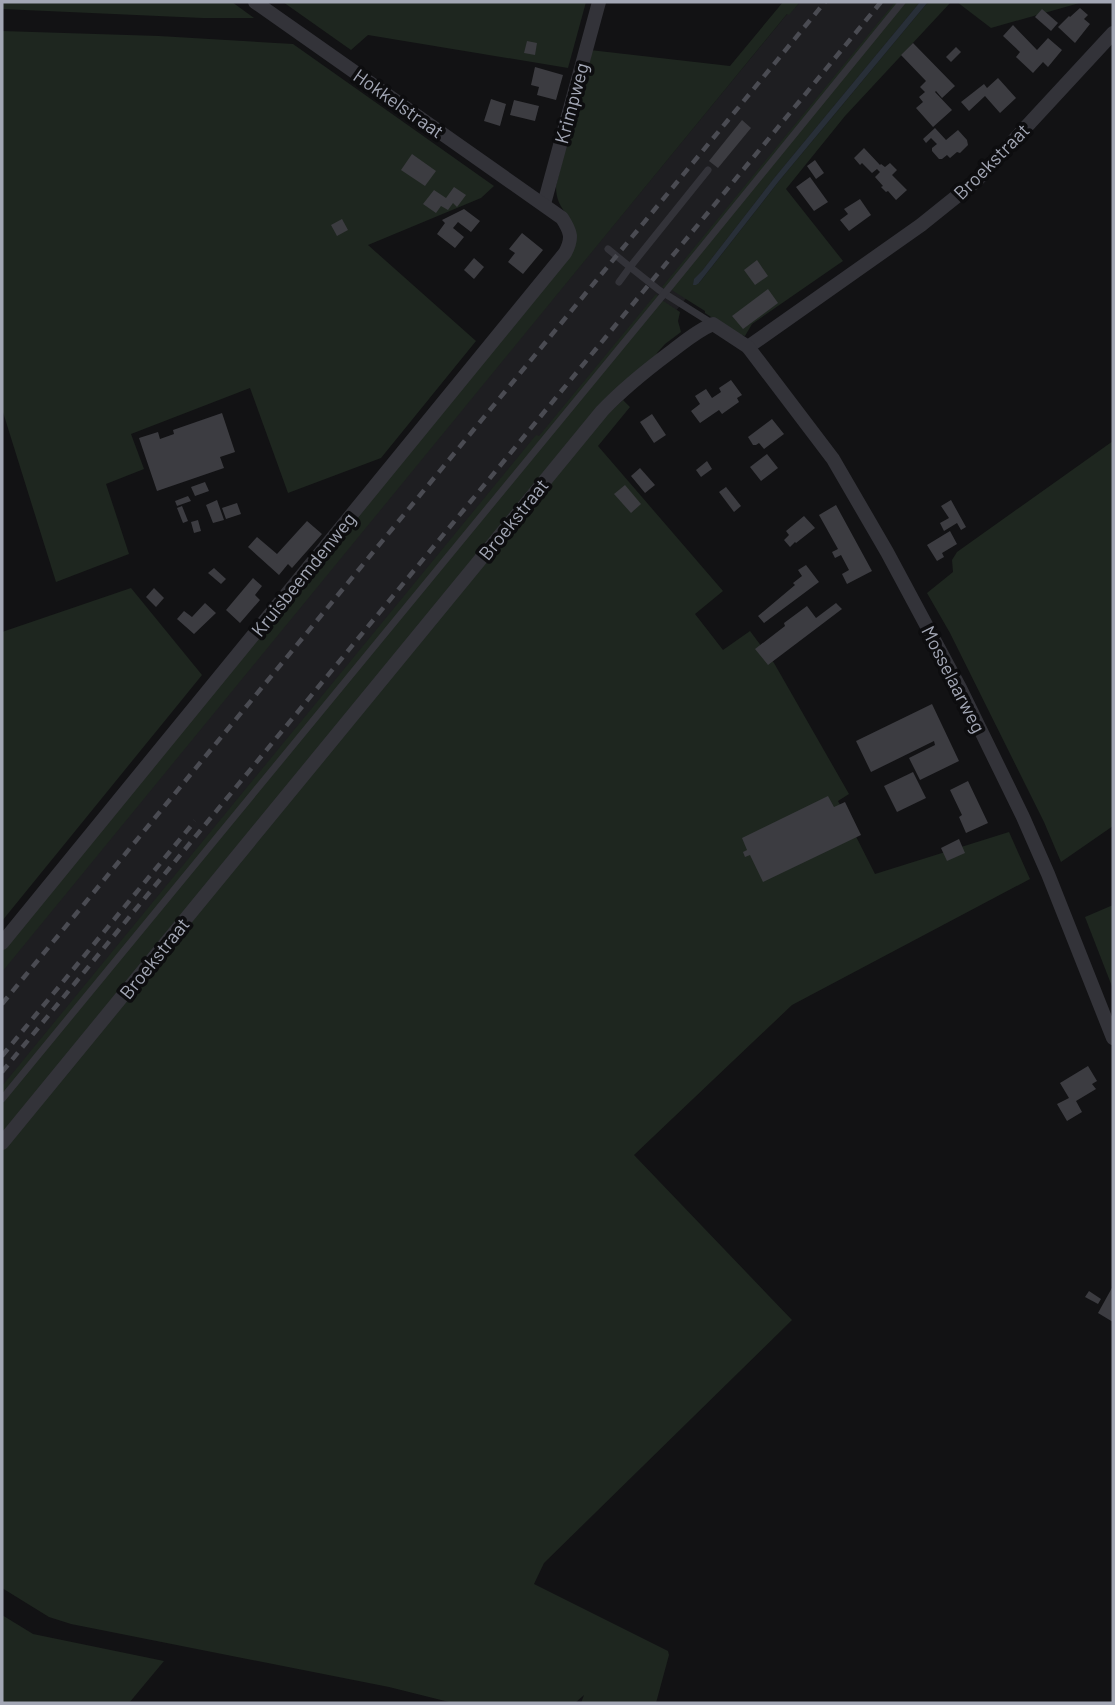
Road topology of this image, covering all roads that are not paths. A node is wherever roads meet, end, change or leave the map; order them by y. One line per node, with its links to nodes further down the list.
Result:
1 (255, 2): 6 (street, Hokkelstraat)
2 (599, 2): 6 (street, Krimpweg)
3 (902, 2): 10 (lane)
4 (1113, 33): 12 (street, Broekstraat)
5 (708, 170): 8 (lane)
6 (544, 204): 13 (street, Kruisbeemdenweg)
7 (608, 249): 8 (lane)
8 (630, 267): 9 (lane); 10 (lane)
9 (619, 282)
10 (664, 294): 11 (lane); 15 (lane)
11 (713, 324): 12 (street); 16 (street, Broekstraat)
12 (748, 347): 14 (street, Mosselaarweg)
13 (2, 943)
14 (1113, 1038)
15 (2, 1099)
16 (2, 1143)

